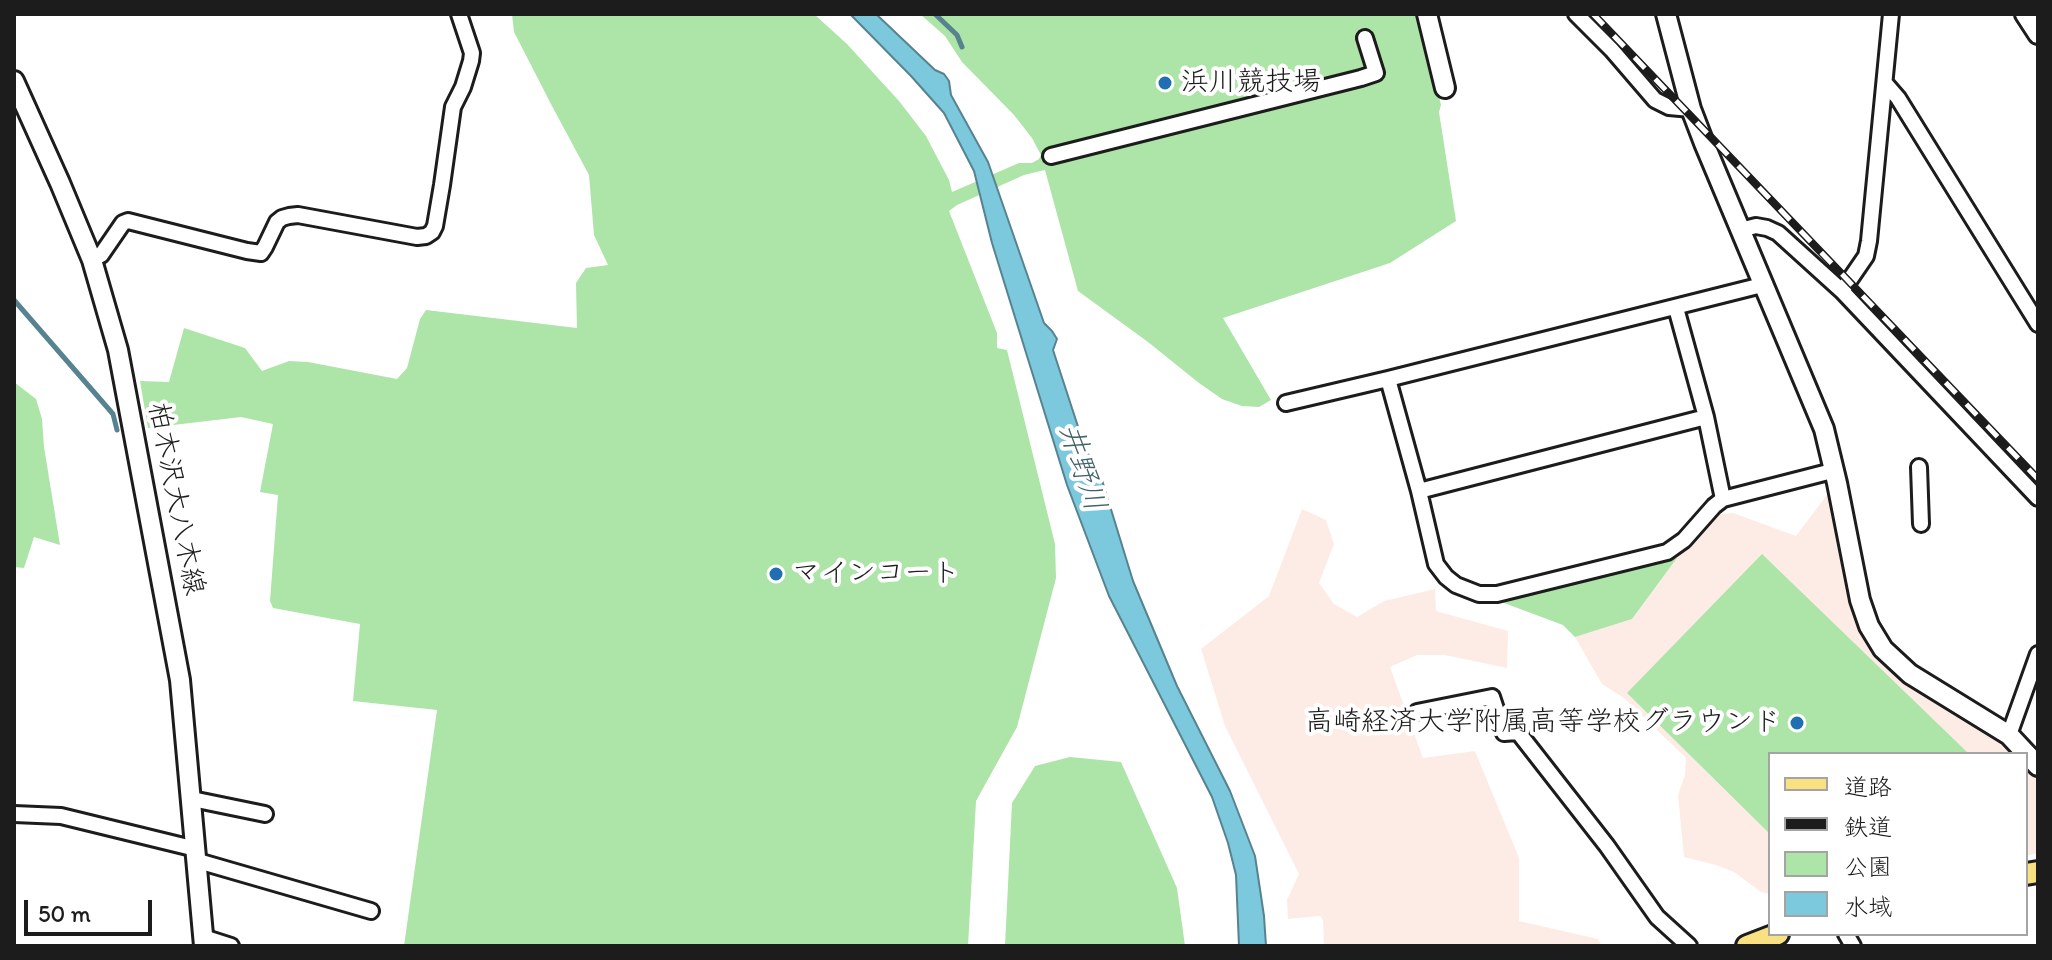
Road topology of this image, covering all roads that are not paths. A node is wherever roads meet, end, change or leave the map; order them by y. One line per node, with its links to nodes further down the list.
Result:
1 (459, 14): 15 (street)
2 (1427, 14): 11 (street)
3 (1576, 14): 12 (street)
4 (1666, 14): 12 (street)
5 (1891, 14): 10 (street)
6 (2025, 14): 7 (street)
7 (2038, 34)
8 (1365, 38): 13 (street)
9 (14, 81): 15 (street, 柏木沢大八木線)
10 (1885, 83): 17 (street); 19 (street)
11 (1445, 88)
12 (1691, 109): 14 (street)
13 (1051, 156)
14 (1740, 230): 16 (street); 17 (street)
15 (92, 260): 33 (street, 柏木沢大八木線)
16 (1762, 285): 18 (street); 24 (street)
17 (1842, 291): 26 (street)
18 (1676, 308): 20 (street); 22 (street)
19 (2038, 324)
20 (1388, 379): 21 (street); 25 (street)
21 (1286, 403)
22 (1706, 417): 25 (street); 27 (street)
23 (1919, 467): 28 (street)
24 (1832, 471): 27 (street); 31 (street)
25 (1419, 491): 27 (street)
26 (2038, 498)
27 (1723, 499)
28 (1921, 524)
29 (2038, 654): 31 (street)
30 (1417, 712): 41 (street)
31 (2009, 735): 32 (street)
32 (2025, 752)
33 (192, 799): 35 (street); 36 (street, 柏木沢大八木線)
34 (14, 814): 36 (street)
35 (265, 814)
36 (197, 855): 37 (street); 39 (street, 柏木沢大八木線)
37 (371, 911)
38 (1773, 936): 42 (main road)
39 (204, 942): 40 (street)
40 (231, 946)
41 (1689, 946)
42 (1747, 946)

